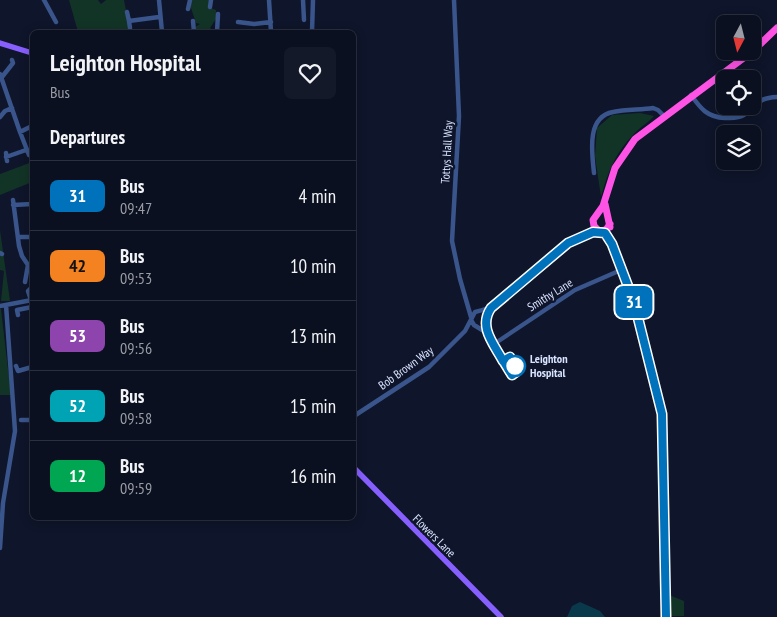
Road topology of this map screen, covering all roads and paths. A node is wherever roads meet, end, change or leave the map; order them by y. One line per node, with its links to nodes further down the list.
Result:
1 (44, 0): 16 (street)
2 (159, 0): 13 (street)
3 (190, 0): 10 (street)
4 (211, 0): 9 (street)
5 (269, 0): 18 (street)
6 (303, 0): 14 (street)
7 (313, 0): 26 (street)
8 (454, 0): 55 (street, Tottys Hall Way)
9 (210, 7)
10 (188, 9)
11 (128, 12): 15 (street)
12 (218, 14): 22 (street)
13 (159, 17): 15 (street); 23 (street)
14 (304, 20)
15 (129, 21): 20 (street)
16 (56, 22)
17 (238, 22): 18 (street)
18 (271, 22): 25 (street)
19 (195, 24): 24 (street)
20 (130, 28)
21 (777, 28): 31 (highway)
22 (215, 29)
23 (162, 30)
24 (194, 30)
25 (271, 30)
26 (312, 30)
27 (0, 43): 28 (main road)
28 (30, 52)
29 (14, 62): 30 (street)
30 (1, 75): 33 (street)
31 (691, 95): 32 (street); 34 (highway)
32 (777, 98)
33 (12, 108): 35 (street); 37 (street)
34 (664, 116): 39 (street); 40 (highway)
35 (0, 117)
36 (30, 127): 37 (street)
37 (20, 132): 38 (street)
38 (6, 157)
39 (594, 173)
40 (605, 201): 42 (highway); 43 (highway)
41 (30, 204): 48 (street)
42 (597, 215): 43 (highway); 44 (highway)
43 (606, 216): 45 (highway)
44 (593, 223): 46 (highway); 47 (street)
45 (610, 224): 46 (highway); 50 (highway)
46 (600, 231): 47 (street); 50 (highway)
47 (584, 234): 59 (street)
48 (20, 237): 49 (street); 51 (street)
49 (30, 237)
50 (612, 244): 52 (highway)
51 (30, 265): 53 (street)
52 (622, 270): 66 (street, Smithy Lane); 75 (highway)
53 (24, 282)
54 (30, 300): 56 (street)
55 (468, 303): 60 (street, Tottys Hall Way); 62 (street, Tottys Hall Way)
56 (6, 305): 57 (street); 73 (street)
57 (0, 306)
58 (30, 307): 61 (street)
59 (491, 308): 60 (street); 63 (street)
60 (478, 312): 62 (street); 63 (street, Tottys Hall Way)
61 (18, 315)
62 (471, 318): 64 (street); 65 (street, Bob Brown Way)
63 (485, 320): 64 (street, Bob Brown Way); 66 (street)
64 (478, 326): 65 (street, Bob Brown Way); 66 (street)
65 (465, 331): 69 (street, Bob Brown Way)
66 (487, 334)
67 (16, 366): 68 (street)
68 (30, 368)
69 (356, 415)
70 (21, 420): 71 (street)
71 (30, 420)
72 (356, 470): 74 (main road, Flowers Lane)
73 (0, 548)
74 (501, 617)
75 (666, 617)

